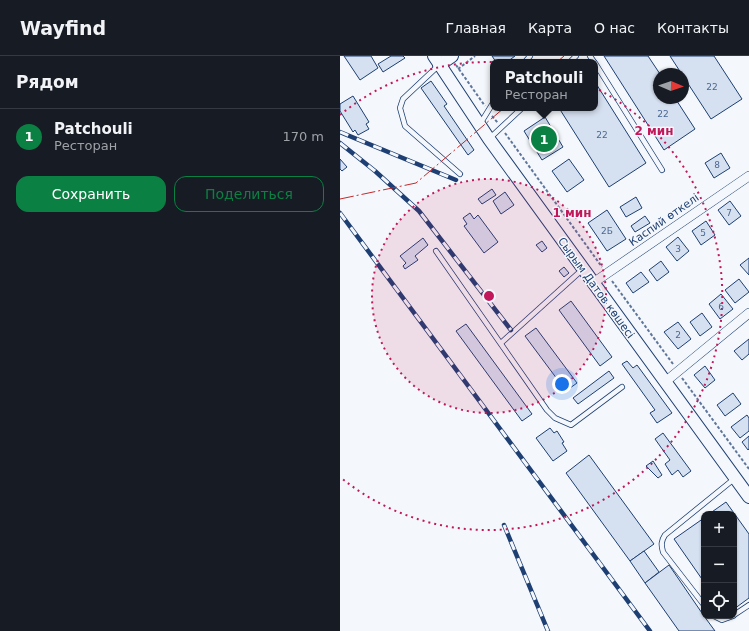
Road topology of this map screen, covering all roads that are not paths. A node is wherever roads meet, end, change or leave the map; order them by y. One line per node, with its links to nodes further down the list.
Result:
1 (451, 57): 2 (main road)
2 (437, 61): 6 (main road, Сырым Датов көшесі); 9 (lane)
3 (598, 68): 8 (lane)
4 (490, 108): 6 (lane)
5 (519, 111): 7 (lane)
6 (479, 125): 7 (main road, Сырым Датов көшесі)
7 (488, 139): 12 (main road, Сырым Датов көшесі)
8 (662, 170)
9 (460, 174)
10 (749, 176): 13 (street, Каспий өткелі)
11 (436, 251): 15 (lane)
12 (583, 269): 13 (main road, Сырым Датов көшесі); 15 (lane)
13 (593, 283): 16 (main road, Сырым Датов көшесі)
14 (749, 313): 16 (street)
15 (501, 343): 17 (lane)
16 (665, 382): 18 (main road, Сырым Датов көшесі)
17 (622, 387)
18 (735, 478): 19 (main road, Сырым Датов көшесі); 20 (lane)
19 (749, 497)
20 (701, 601)
21 (749, 605): 22 (lane)
22 (737, 613)

